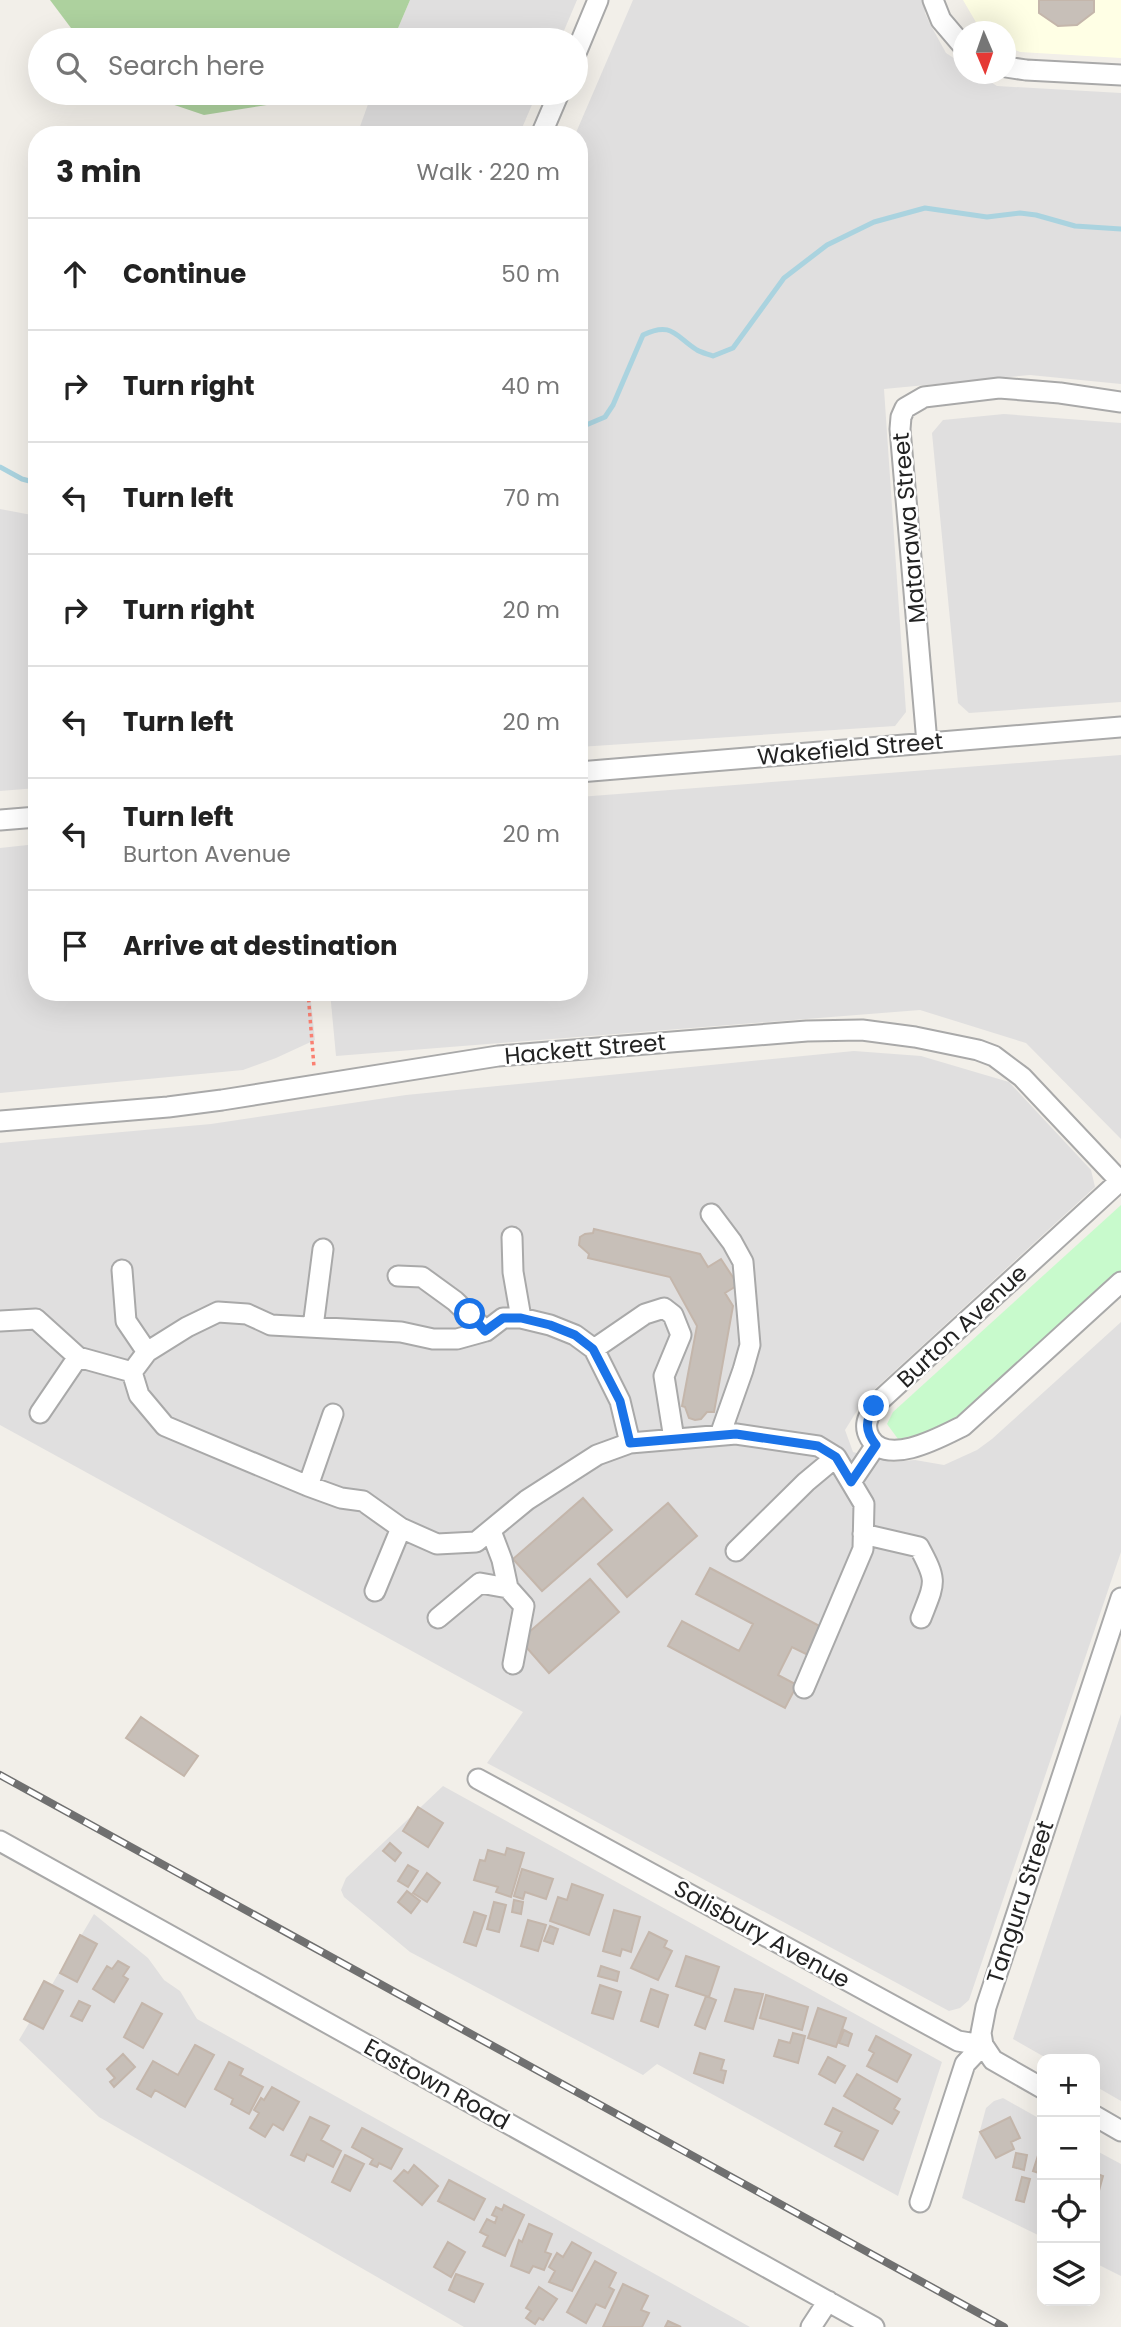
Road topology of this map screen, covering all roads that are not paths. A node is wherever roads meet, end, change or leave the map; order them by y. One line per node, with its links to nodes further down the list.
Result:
1 (598, 0): 3 (street)
2 (933, 0): 4 (street)
3 (586, 28)
4 (953, 34)
5 (1016, 68): 6 (street)
6 (1121, 75)
7 (554, 105): 8 (street)
8 (545, 126)
9 (1121, 402): 11 (street, Matarawa Street)
10 (1121, 726): 11 (street, Wakefield Street)
11 (927, 743): 12 (street, Wakefield Street)
12 (588, 771)
13 (28, 818): 14 (street)
14 (0, 820)
15 (0, 1121): 16 (street, Hackett Street)
16 (1120, 1180): 36 (street, Burton Avenue)
17 (711, 1214): 33 (street)
18 (512, 1237): 23 (street)
19 (323, 1249): 25 (street)
20 (122, 1270): 28 (street)
21 (398, 1276): 26 (street)
22 (1121, 1282): 36 (street)
23 (521, 1318): 26 (street); 27 (street)
24 (0, 1321): 29 (street)
25 (313, 1327): 26 (street); 28 (street)
26 (485, 1331)
27 (593, 1349): 34 (street); 35 (street)
28 (147, 1352): 30 (street)
29 (78, 1357): 30 (street); 31 (street)
30 (132, 1372): 39 (street)
31 (40, 1413)
32 (333, 1414): 39 (street)
33 (720, 1436): 34 (street); 37 (street)
34 (674, 1439): 35 (street)
35 (630, 1443): 41 (street)
36 (876, 1445): 38 (street)
37 (836, 1457): 38 (street); 43 (street)
38 (851, 1482): 42 (street)
39 (308, 1486): 40 (street)
40 (401, 1528): 41 (street); 45 (street)
41 (491, 1531): 44 (street)
42 (863, 1534): 48 (street); 50 (street)
43 (736, 1551)
44 (508, 1588): 47 (street); 49 (street)
45 (375, 1591)
46 (1121, 1598): 53 (street, Tanguru Street)
47 (438, 1618)
48 (921, 1618)
49 (513, 1664)
50 (804, 1688)
51 (478, 1779): 53 (street, Salisbury Avenue)
52 (0, 1841): 58 (street, Eastown Road)
53 (983, 2045): 54 (street, Salisbury Avenue); 57 (street)
54 (1037, 2085)
55 (1097, 2117): 56 (street)
56 (1121, 2131)
57 (920, 2202)
58 (828, 2301): 59 (street); 60 (street, Eastown Road)
59 (811, 2327)
60 (874, 2327)

